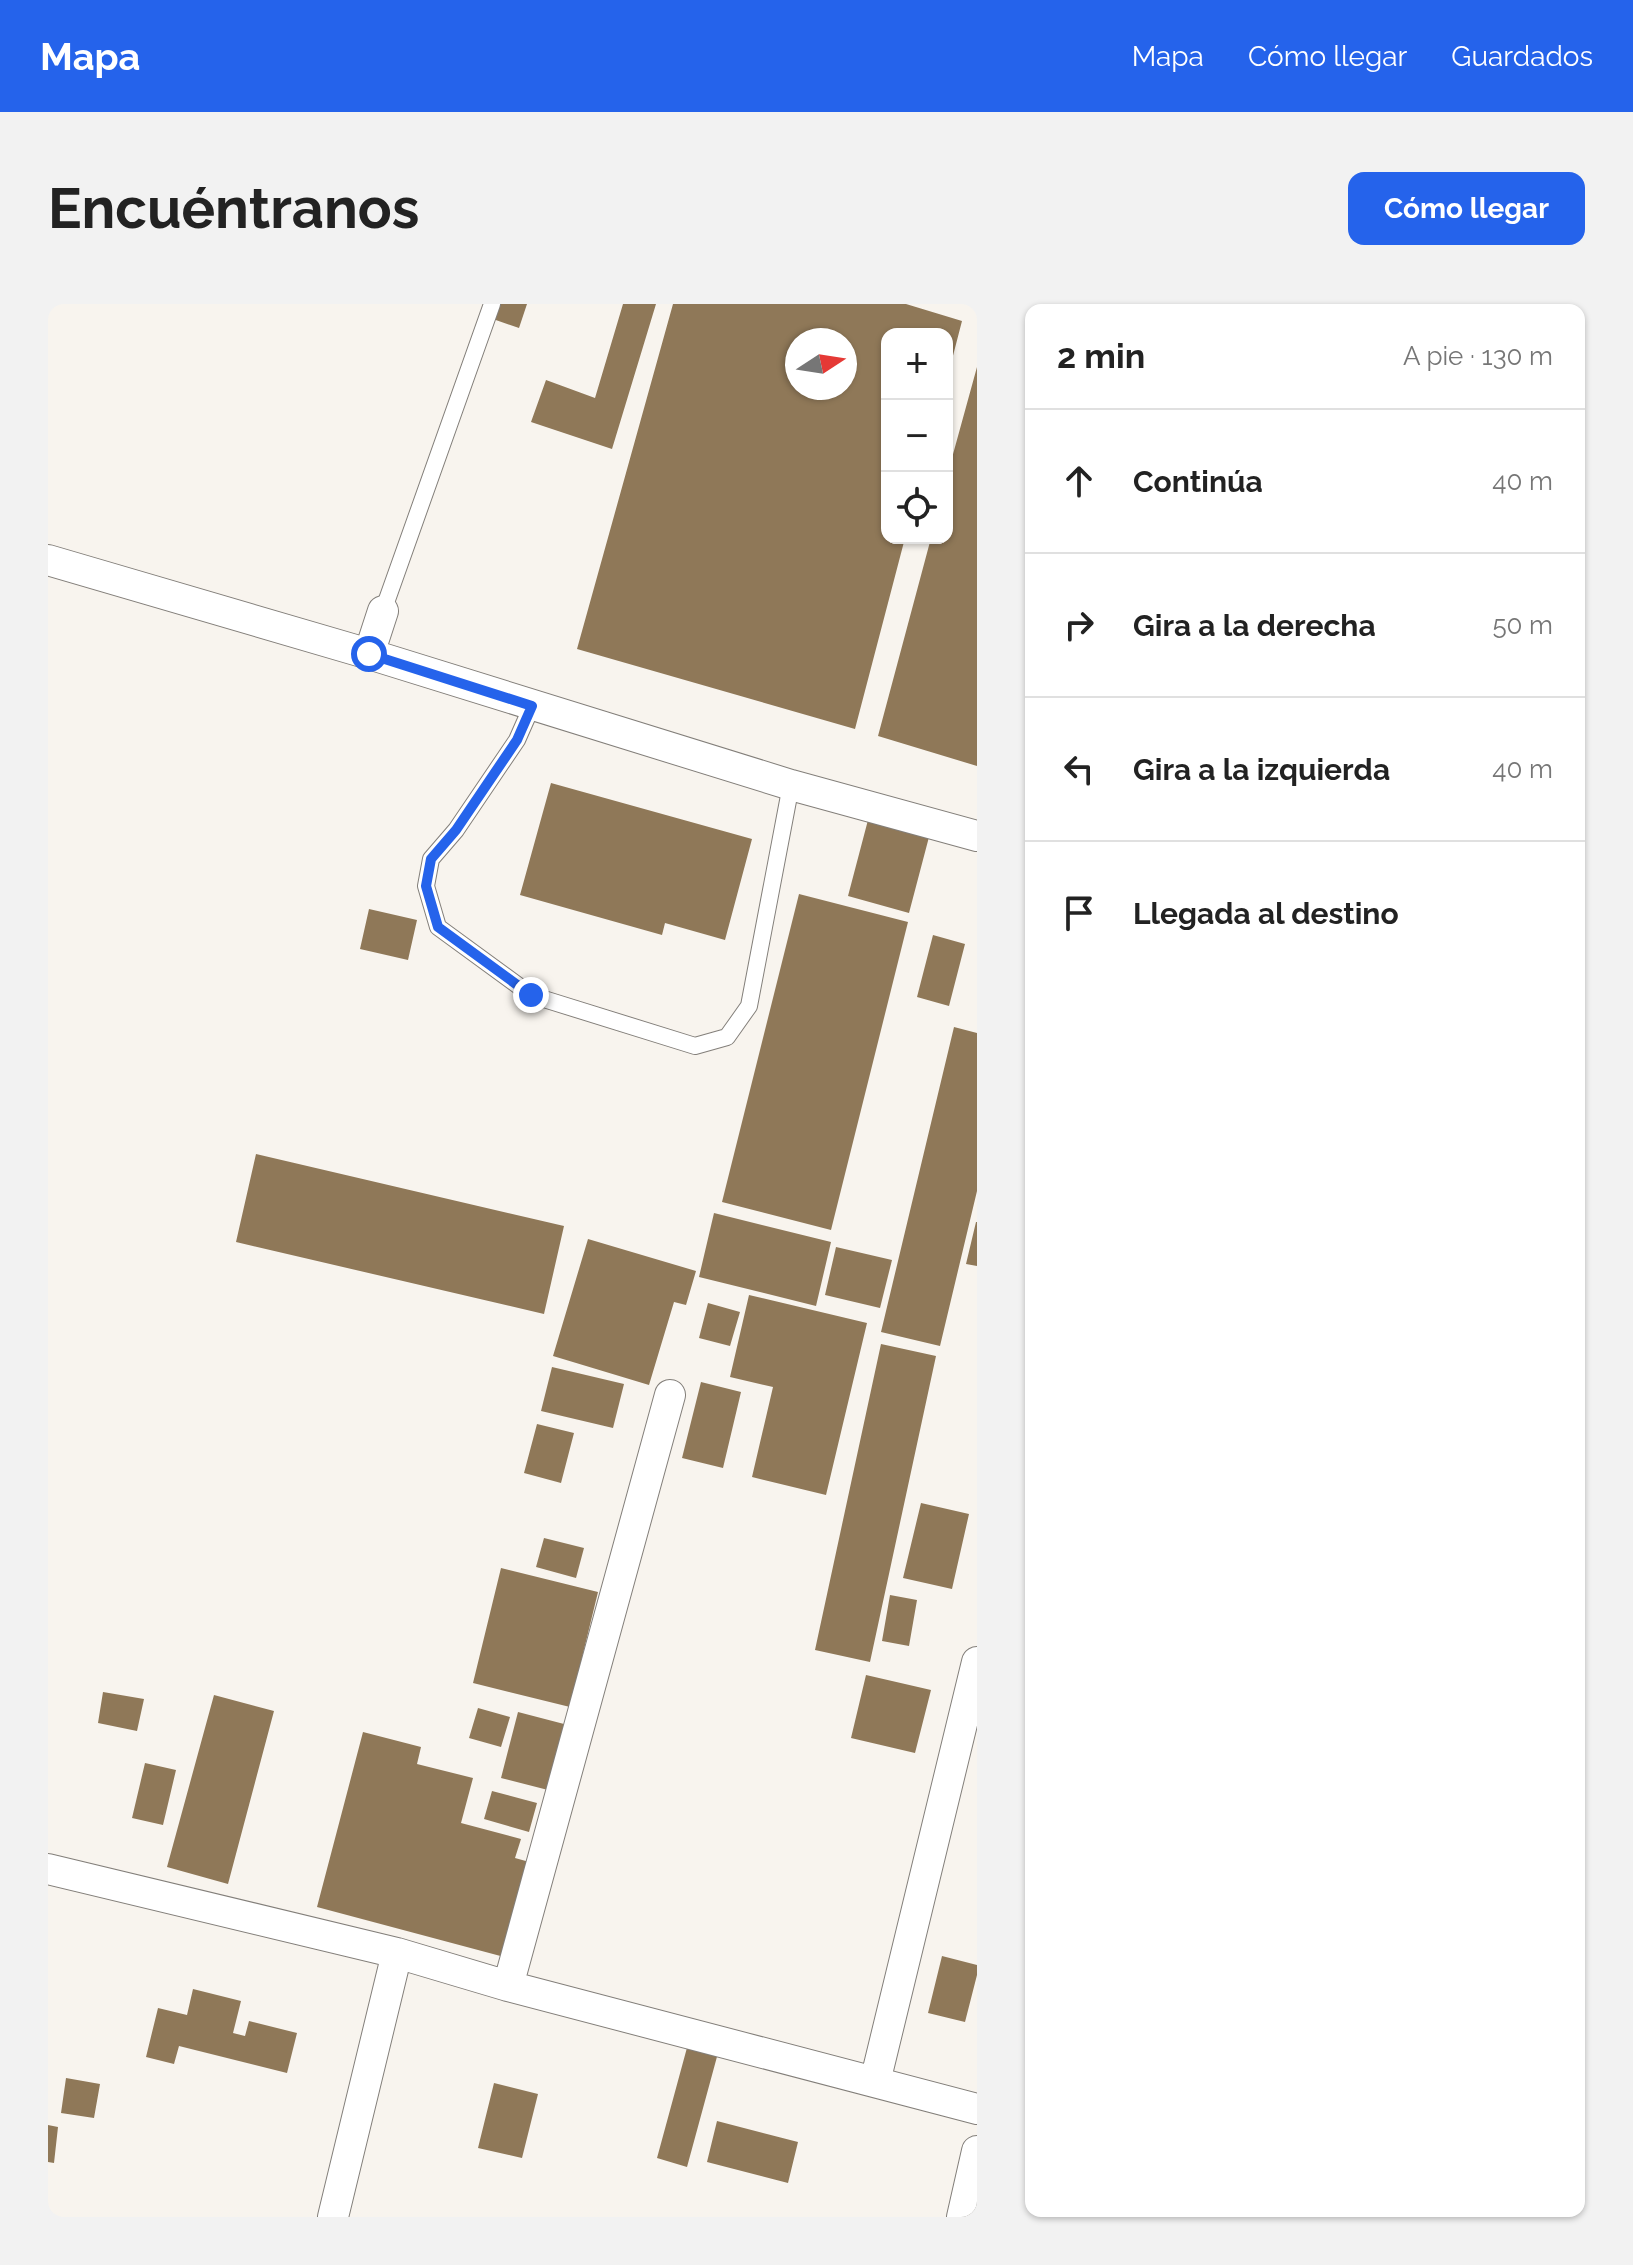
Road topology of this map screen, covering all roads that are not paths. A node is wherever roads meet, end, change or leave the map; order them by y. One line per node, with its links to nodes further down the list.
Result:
1 (492, 304): 3 (lane)
2 (48, 560): 4 (street)
3 (383, 611): 4 (street)
4 (369, 654): 5 (street)
5 (532, 706): 6 (street); 6 (lane)
6 (791, 785): 7 (street)
7 (977, 836)
8 (670, 1395): 12 (street)
9 (977, 1662): 13 (street)
10 (48, 1869): 11 (street)
11 (397, 1953): 12 (street); 16 (street)
12 (508, 1986): 13 (street)
13 (875, 2082): 14 (street)
14 (977, 2109)
15 (977, 2151): 17 (street)
16 (333, 2217)
17 (962, 2217)

